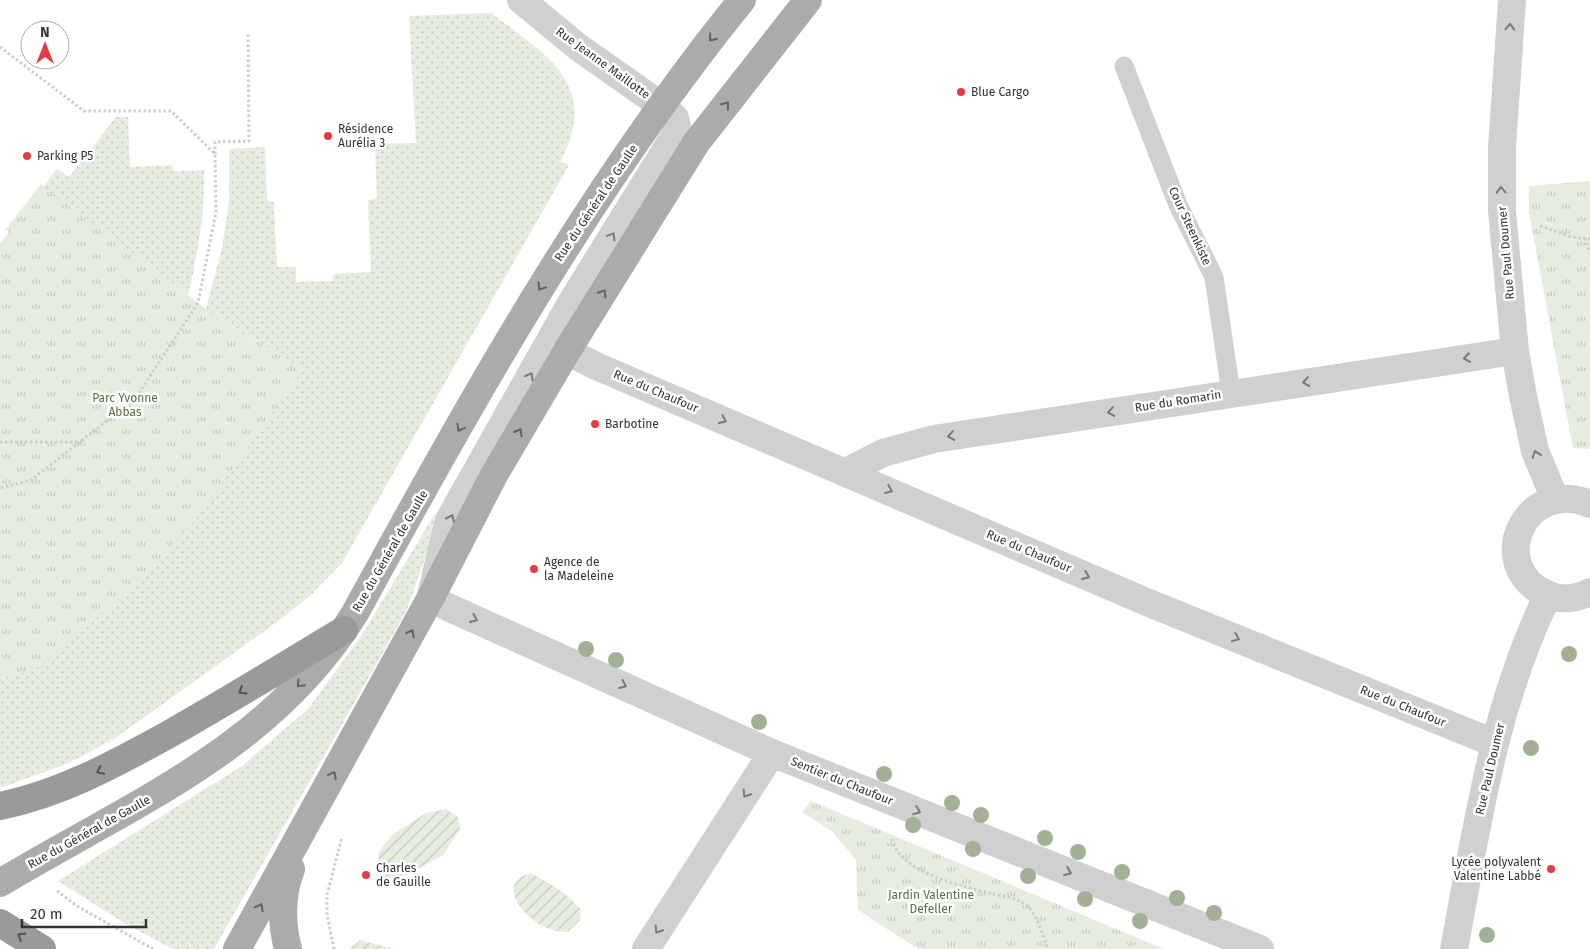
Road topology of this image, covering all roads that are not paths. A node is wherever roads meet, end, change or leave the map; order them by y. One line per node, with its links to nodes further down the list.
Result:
1 (521, 0): 6 (street, Rue Jeanne Maillotte)
2 (742, 0): 6 (main road, Rue du Général de Gaulle, one-way to 6)
3 (808, 0): 7 (main road, one-way to 3)
4 (1512, 0): 8 (street, Rue Paul Doumer, one-way to 4)
5 (1124, 66): 9 (lane, Cour Steenkiste)
6 (662, 106): 15 (street, one-way to 6); 16 (main road, Rue du Général de Gaulle, one-way to 16)
7 (567, 351): 10 (street, Rue du Chaufour, one-way to 10); 15 (main road, one-way to 7)
8 (1515, 351): 9 (street, Rue du Romarin, one-way to 9); 11 (street, Rue Paul Doumer, one-way to 8)
9 (1231, 393): 10 (street, Rue du Romarin, one-way to 10)
10 (846, 472): 17 (street, Rue du Chaufour, one-way to 17)
11 (1555, 499): 12 (street); 14 (street)
12 (1590, 504)
13 (1590, 592): 14 (street)
14 (1548, 596): 17 (street, Rue Paul Doumer)
15 (430, 599): 18 (street, Sentier du Chaufour, one-way to 18); 20 (main road, one-way to 15)
16 (344, 630): 19 (highway, one-way to 19); 21 (main road, Rue du Général de Gaulle, one-way to 21)
17 (1494, 743): 28 (street, Rue Paul Doumer)
18 (772, 752): 26 (street, one-way to 26); 27 (street, Sentier du Chaufour, one-way to 27)
19 (0, 806)
20 (310, 818): 24 (main road, one-way to 20); 25 (main road)
21 (0, 883)
22 (0, 924): 23 (highway, one-way to 22)
23 (42, 949)
24 (236, 949)
25 (288, 949)
26 (646, 949)
27 (1260, 949)
28 (1454, 949)

